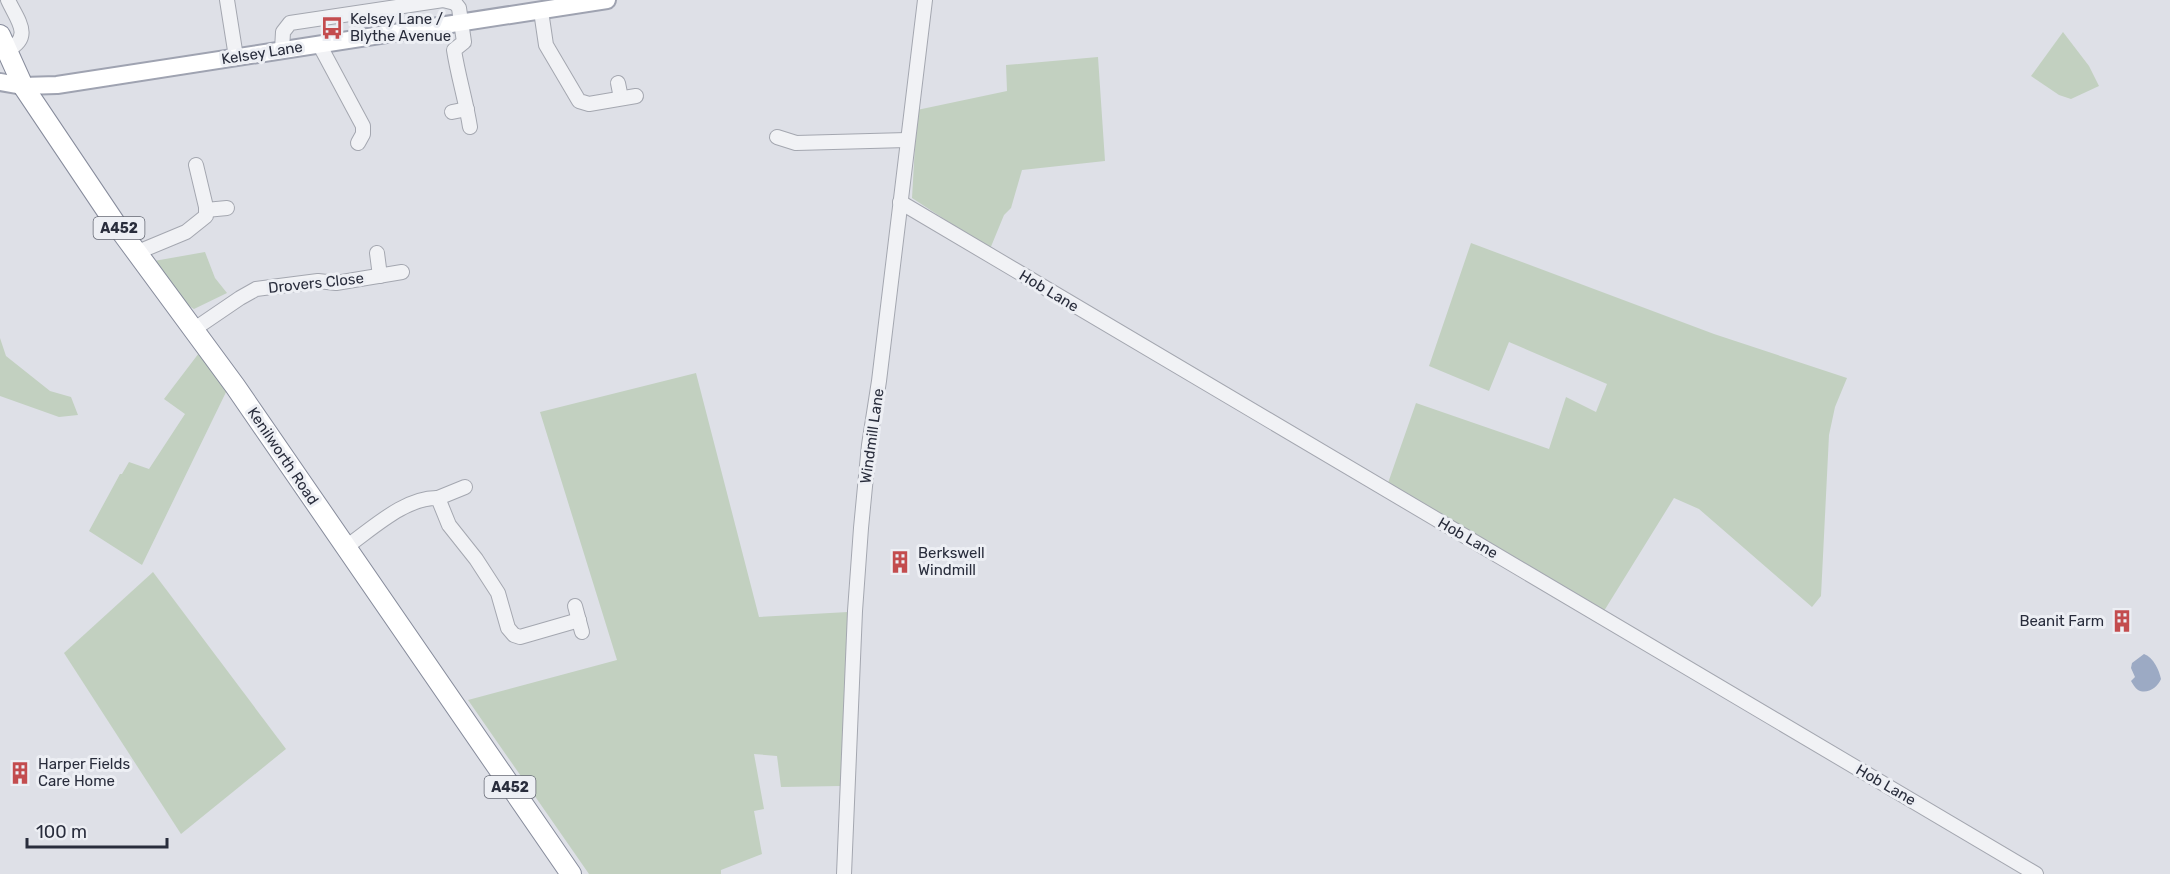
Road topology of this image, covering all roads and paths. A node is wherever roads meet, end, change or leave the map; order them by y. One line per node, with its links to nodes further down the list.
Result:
1 (8, 0): 8 (street)
2 (227, 0): 11 (street)
3 (443, 0): 7 (street); 10 (street)
4 (925, 0): 21 (street, Windmill Lane)
5 (599, 1): 6 (main road, Kelsey Lane)
6 (541, 10): 7 (main road, Kelsey Lane); 16 (street)
7 (461, 23): 9 (main road, Kelsey Lane); 17 (street)
8 (3, 42): 14 (highway, Kenilworth Road / A452)
9 (319, 44): 10 (main road, Kelsey Lane); 22 (street)
10 (282, 50): 11 (main road, Kelsey Lane)
11 (236, 57): 14 (main road, Kelsey Lane)
12 (0, 82): 14 (main road, Kelsey Lane)
13 (618, 83): 16 (street)
14 (24, 86): 27 (highway, Kenilworth Road / A452)
15 (636, 96): 16 (street)
16 (621, 98)
17 (467, 110): 18 (street); 19 (street)
18 (452, 112)
19 (470, 128)
20 (777, 137): 21 (street)
21 (907, 140): 24 (street, Windmill Lane)
22 (358, 143)
23 (196, 165): 26 (street)
24 (900, 202): 37 (street, Windmill Lane); 38 (street, Hob Lane)
25 (226, 208): 26 (street)
26 (206, 210): 27 (street)
27 (138, 252): 31 (highway, Kenilworth Road / A452)
28 (376, 253): 30 (street, Drovers Close)
29 (402, 272): 30 (street, Drovers Close)
30 (380, 276): 31 (street, Drovers Close)
31 (193, 330): 34 (highway, Kenilworth Road / A452)
32 (465, 487): 33 (street)
33 (438, 498): 34 (street); 35 (street)
34 (346, 547): 36 (highway, Kenilworth Road / A452)
35 (579, 620)
36 (571, 874)
37 (844, 874)
38 (2036, 874)

